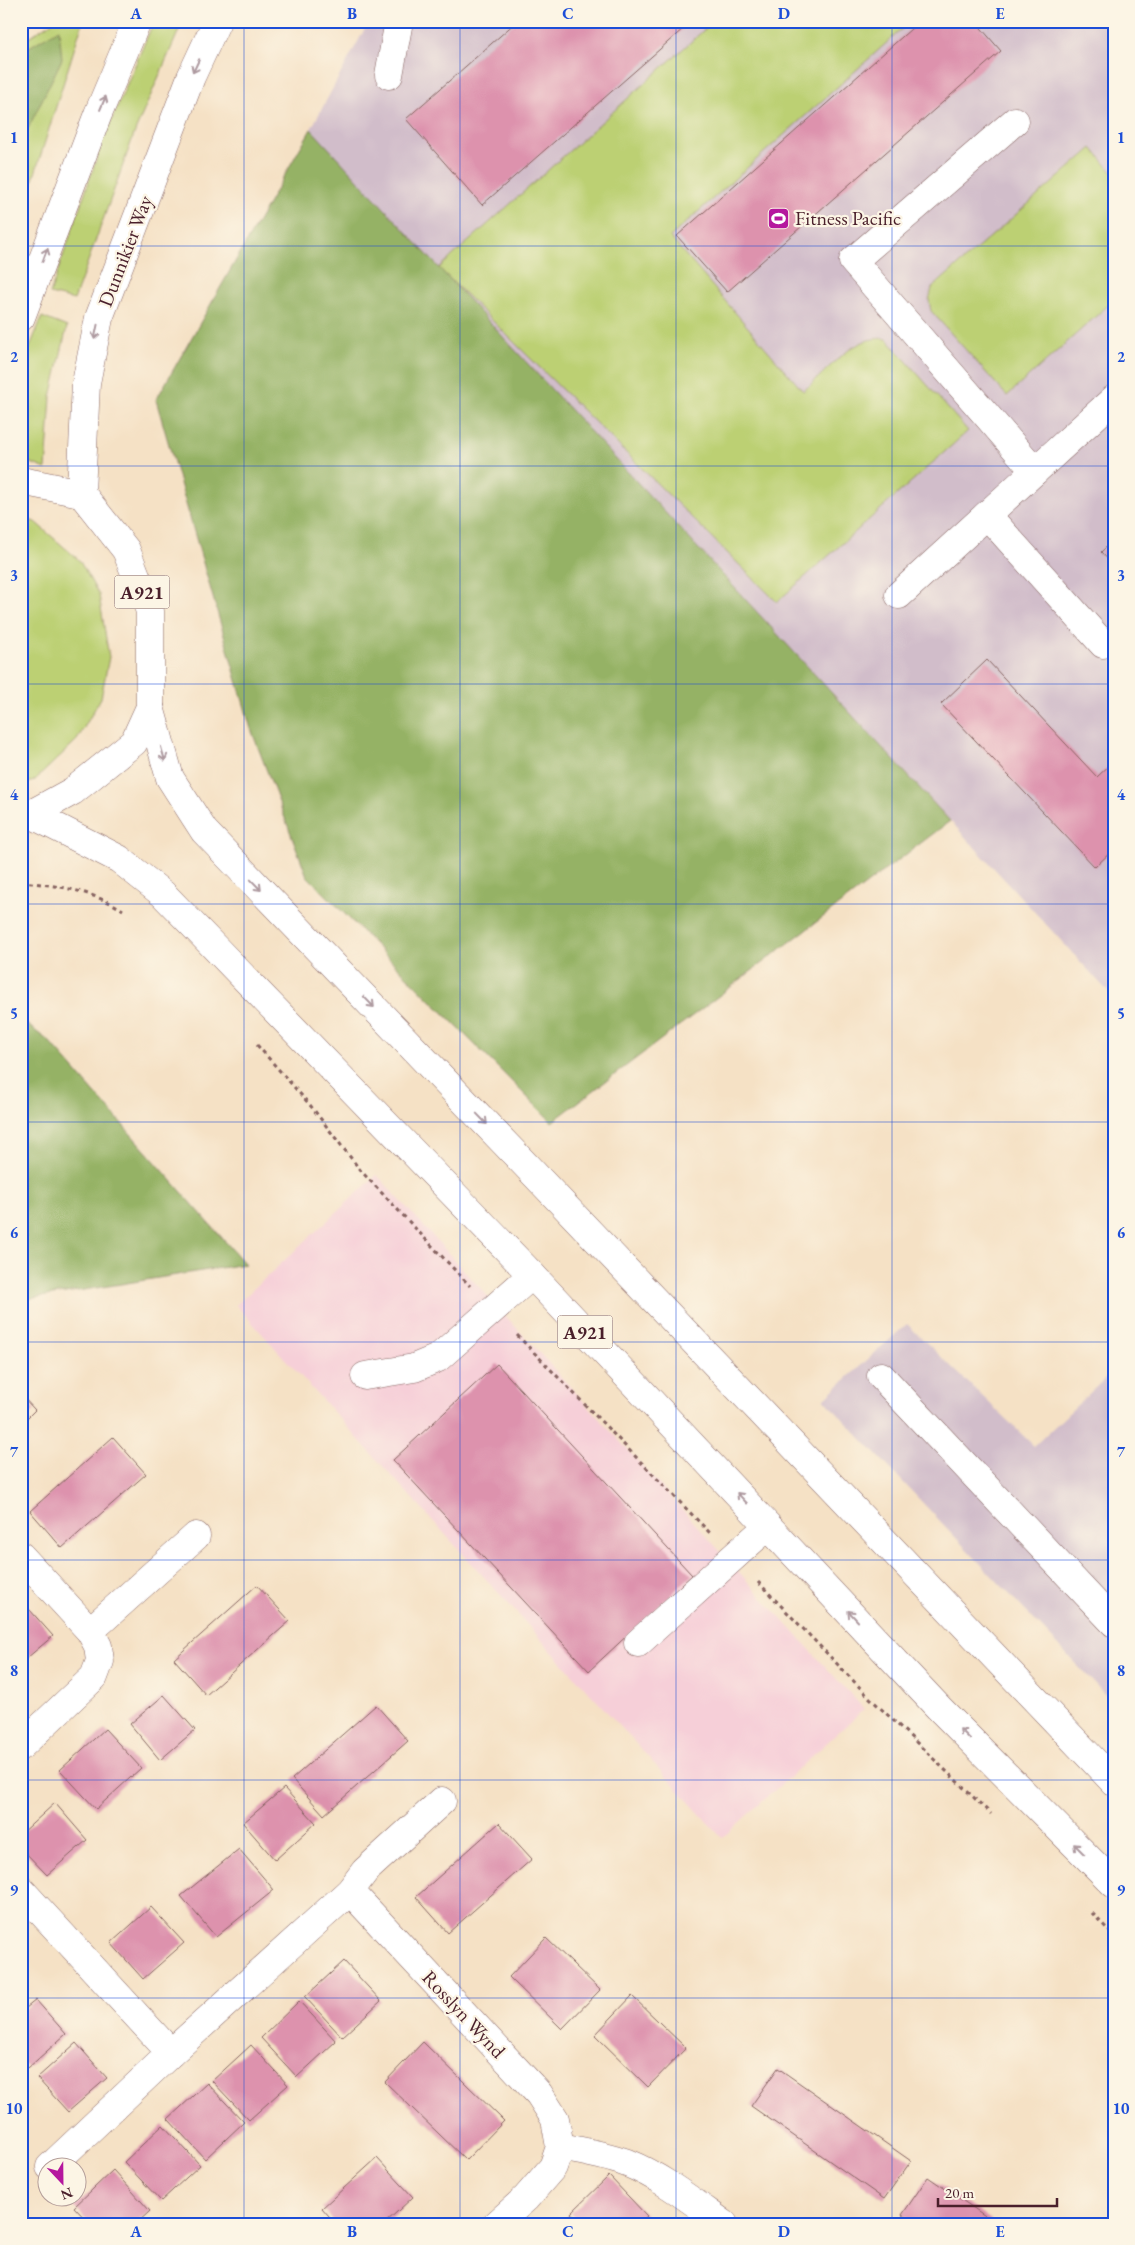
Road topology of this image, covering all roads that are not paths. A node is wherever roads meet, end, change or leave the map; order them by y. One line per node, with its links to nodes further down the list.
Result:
1 (137, 21): 6 (main road, one-way to 1)
2 (217, 21): 10 (main road, Dunnikier Way, one-way to 10)
3 (399, 21): 4 (main road)
4 (389, 75)
5 (1015, 121): 8 (main road)
6 (21, 317)
7 (1114, 399): 8 (main road)
8 (1035, 471): 11 (main road)
9 (21, 481): 10 (main road)
10 (81, 493): 14 (main road, A921)
11 (987, 515): 12 (main road); 13 (main road)
12 (899, 595)
13 (1103, 644)
14 (150, 708): 15 (main road, A921); 26 (main road, A921, one-way to 26)
15 (26, 814): 16 (main road, A921)
16 (532, 1275): 17 (main road); 19 (main road, A921, one-way to 16)
17 (365, 1376)
18 (881, 1376): 22 (main road)
19 (768, 1526): 24 (main road); 28 (main road, A921, one-way to 19)
20 (196, 1536): 23 (main road)
21 (21, 1556): 23 (main road)
22 (1114, 1623)
23 (90, 1631): 25 (main road)
24 (638, 1643)
25 (21, 1746)
26 (1110, 1775)
27 (442, 1801): 30 (main road)
28 (1114, 1884)
29 (21, 1890): 31 (main road)
30 (350, 1891): 31 (main road); 32 (main road, Rosslyn Wynd)
31 (171, 2053): 33 (main road)
32 (560, 2147): 34 (main road); 35 (main road)
33 (60, 2158)
34 (497, 2224)
35 (724, 2224)

